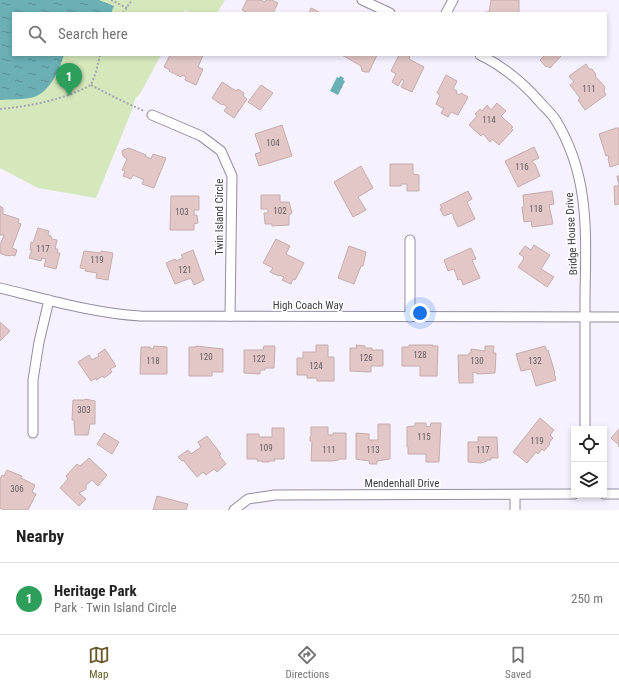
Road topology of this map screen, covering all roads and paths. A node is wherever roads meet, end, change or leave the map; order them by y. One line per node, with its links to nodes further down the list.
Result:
1 (110, 0): 5 (path)
2 (132, 0): 5 (path)
3 (362, 0): 7 (street)
4 (452, 0): 8 (street)
5 (126, 8): 6 (path)
6 (124, 12)
7 (388, 12)
8 (446, 12)
9 (100, 56): 11 (path)
10 (482, 56): 19 (street, Bridge House Drive)
11 (91, 85): 12 (path); 13 (path)
12 (0, 109)
13 (152, 115): 17 (street, Twin Island Circle)
14 (410, 240): 18 (street)
15 (0, 288): 16 (street, High Coach Way)
16 (49, 300): 17 (street, High Coach Way); 22 (street)
17 (230, 316): 18 (street, High Coach Way)
18 (410, 317): 19 (street, High Coach Way)
19 (585, 317): 20 (street, High Coach Way); 21 (street, Bridge House Drive)
20 (619, 317)
21 (585, 426)
22 (33, 433)
23 (571, 494): 26 (street, Mendenhall Drive)
24 (607, 494): 25 (street)
25 (619, 494)
26 (515, 495): 27 (street, Mendenhall Drive); 28 (street)
27 (234, 510)
28 (516, 510)

